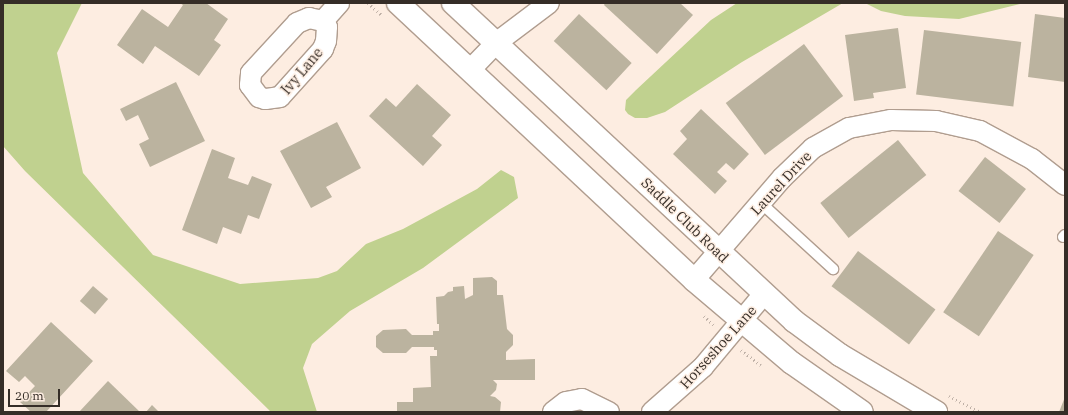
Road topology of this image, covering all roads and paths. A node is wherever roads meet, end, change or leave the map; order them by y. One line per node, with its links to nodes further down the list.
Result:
1 (339, 3): 5 (street)
2 (398, 3): 7 (street)
3 (453, 3): 6 (street, Saddle Club Road)
4 (549, 3): 6 (street)
5 (323, 21)
6 (496, 43): 7 (street); 10 (street, Saddle Club Road)
7 (470, 70): 12 (street)
8 (1065, 185): 9 (street, Laurel Drive)
9 (761, 203): 10 (street, Laurel Drive); 11 (lane)
10 (718, 253): 12 (street, Laurel Drive); 13 (street, Saddle Club Road)
11 (833, 270)
12 (694, 280): 14 (street)
13 (763, 295): 14 (street, Horseshoe Lane); 15 (street, Saddle Club Road)
14 (741, 322): 18 (street, Horseshoe Lane); 19 (street)
15 (941, 403): 20 (path)
16 (553, 412): 17 (street)
17 (609, 412)
18 (652, 412)
19 (862, 412)
20 (980, 412)

